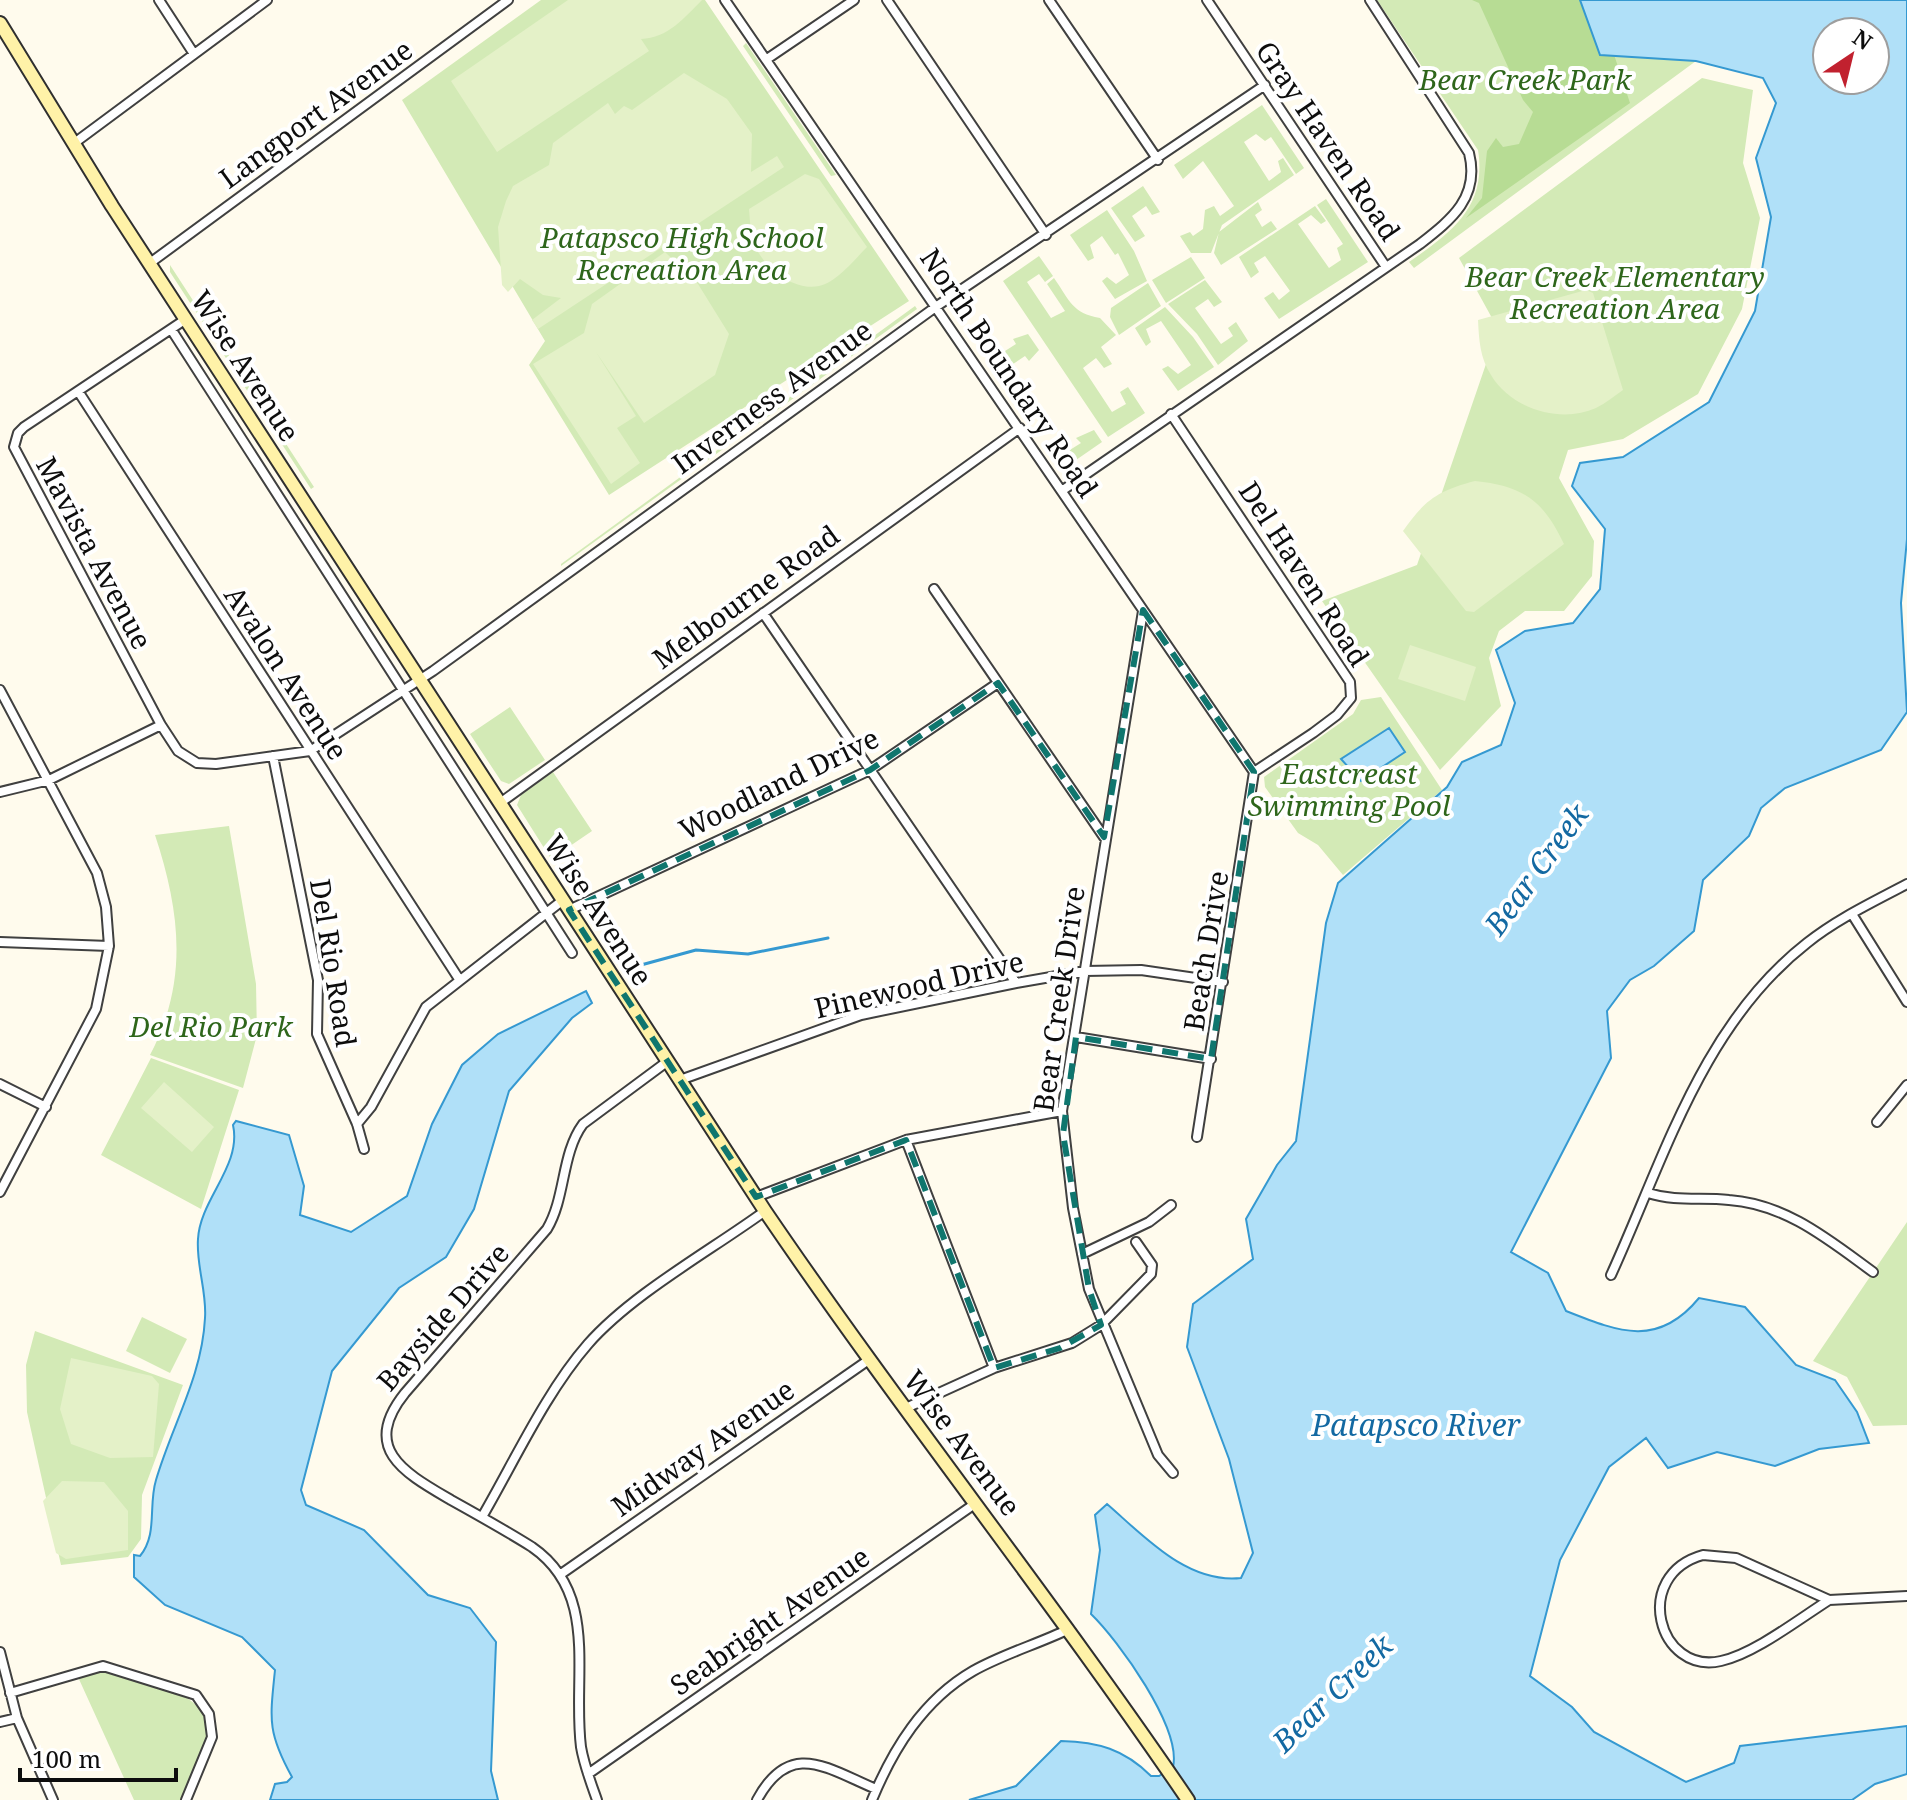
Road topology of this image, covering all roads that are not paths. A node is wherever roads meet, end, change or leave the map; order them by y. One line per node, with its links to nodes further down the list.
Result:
1 (159, 0): 11 (street)
2 (267, 0): 11 (street)
3 (508, 0): 17 (street, Langport Avenue)
4 (725, 0): 12 (street, North Boundary Road)
5 (854, 0): 12 (street)
6 (887, 0): 16 (street)
7 (1049, 0): 15 (street)
8 (1207, 0): 13 (street, Gray Haven Road)
9 (1370, 0): 18 (street)
10 (0, 23): 14 (main road, Wise Avenue)
11 (194, 54): 14 (street)
12 (767, 59): 19 (street, North Boundary Road)
13 (1265, 85): 15 (street, Inverness Avenue); 18 (street, Gray Haven Road)
14 (73, 144): 17 (main road, Wise Avenue)
15 (1158, 160): 16 (street, Inverness Avenue)
16 (1046, 235): 19 (street, Inverness Avenue)
17 (150, 263): 20 (main road, Wise Avenue)
18 (1386, 267): 23 (street)
19 (937, 306): 24 (street, North Boundary Road); 29 (street, Inverness Avenue)
20 (186, 319): 21 (street, Mavista Avenue); 29 (main road, Wise Avenue)
21 (171, 329): 22 (street, Mavista Avenue); 32 (street, Wise Avenue)
22 (78, 391): 33 (street, Mavista Avenue); 34 (street, Avalon Avenue)
23 (1171, 414): 25 (street); 37 (street, Del Haven Road)
24 (1020, 428): 25 (street, North Boundary Road); 28 (street, Melbourne Road)
25 (1063, 490): 27 (street, North Boundary Road)
26 (934, 589): 30 (street)
27 (1143, 610): 37 (street, North Boundary Road); 41 (street, Bear Creek Drive)
28 (763, 613): 36 (street); 40 (street, Melbourne Road)
29 (420, 680): 32 (street, Inverness Avenue); 40 (main road, Wise Avenue)
30 (998, 683): 36 (street, Woodland Drive); 41 (street)
31 (0, 690): 38 (street)
32 (403, 691): 34 (street, Inverness Avenue); 44 (street, Wise Avenue)
33 (161, 725): 35 (street, Mavista Avenue); 38 (street)
34 (310, 751): 35 (street, Mavista Avenue); 50 (street, Avalon Avenue)
35 (273, 756): 63 (street, Del Rio Road)
36 (870, 770): 43 (street, Woodland Drive); 52 (street)
37 (1254, 772): 51 (street, Beach Drive)
38 (49, 780): 39 (street); 47 (street)
39 (0, 792)
40 (500, 803): 43 (main road, Wise Avenue)
41 (1104, 837): 49 (street, Bear Creek Drive)
42 (1907, 884): 45 (street)
43 (566, 905): 44 (street, Woodland Drive); 56 (main road, Wise Avenue)
44 (546, 913): 48 (street, Wise Avenue); 50 (street, Woodland Drive)
45 (1852, 914): 53 (street); 68 (street)
46 (0, 942): 47 (street)
47 (109, 946): 60 (street)
48 (572, 953)
49 (1085, 971): 51 (street, Pinewood Drive); 52 (street, Pinewood Drive); 54 (street, Bear Creek Drive)
50 (459, 979): 63 (street, Woodland Drive)
51 (1223, 982): 55 (street, Beach Drive)
52 (1016, 983): 57 (street, Pinewood Drive)
53 (1907, 1002)
54 (1076, 1037): 55 (street); 61 (street, Bear Creek Drive)
55 (1211, 1059): 64 (street, Beach Drive)
56 (668, 1061): 57 (main road, Wise Avenue); 82 (street, Bayside Drive)
57 (680, 1080): 69 (main road, Wise Avenue)
58 (0, 1084): 60 (street)
59 (1907, 1085): 62 (street)
60 (46, 1107): 67 (street)
61 (1062, 1111): 65 (street); 73 (street, Bear Creek Drive)
62 (1877, 1122)
63 (357, 1124): 66 (street, Del Rio Road)
64 (1197, 1137)
65 (906, 1140): 69 (street); 78 (street)
66 (364, 1149)
67 (0, 1192)
68 (1648, 1193): 74 (street); 75 (street)
69 (756, 1197): 71 (main road, Wise Avenue)
70 (1171, 1205): 73 (street)
71 (765, 1211): 77 (main road, Wise Avenue); 82 (street)
72 (1136, 1242): 76 (street)
73 (1082, 1254): 76 (street, Bear Creek Drive)
74 (1873, 1272)
75 (1611, 1275)
76 (1101, 1325): 78 (street); 80 (street, Bear Creek Drive)
77 (870, 1359): 79 (main road, Wise Avenue); 83 (street, Midway Avenue)
78 (994, 1368): 79 (street)
79 (906, 1408): 81 (main road, Wise Avenue)
80 (1173, 1473)
81 (976, 1503): 86 (main road, Wise Avenue); 91 (street, Seabright Avenue)
82 (482, 1517): 83 (street, Bayside Drive)
83 (561, 1574): 91 (street, Bayside Drive)
84 (1907, 1596): 85 (street)
85 (1829, 1600): 85 (street)
86 (1070, 1629): 92 (street); 98 (main road, Wise Avenue)
87 (0, 1652): 88 (street)
88 (10, 1693): 89 (street); 94 (street)
89 (17, 1718): 90 (street); 93 (street)
90 (0, 1722)
91 (588, 1774): 95 (street, Bayside Drive)
92 (876, 1789): 96 (street); 97 (street)
93 (53, 1800)
94 (186, 1800)
95 (597, 1800)
96 (757, 1800)
97 (872, 1800)
98 (1188, 1800)

